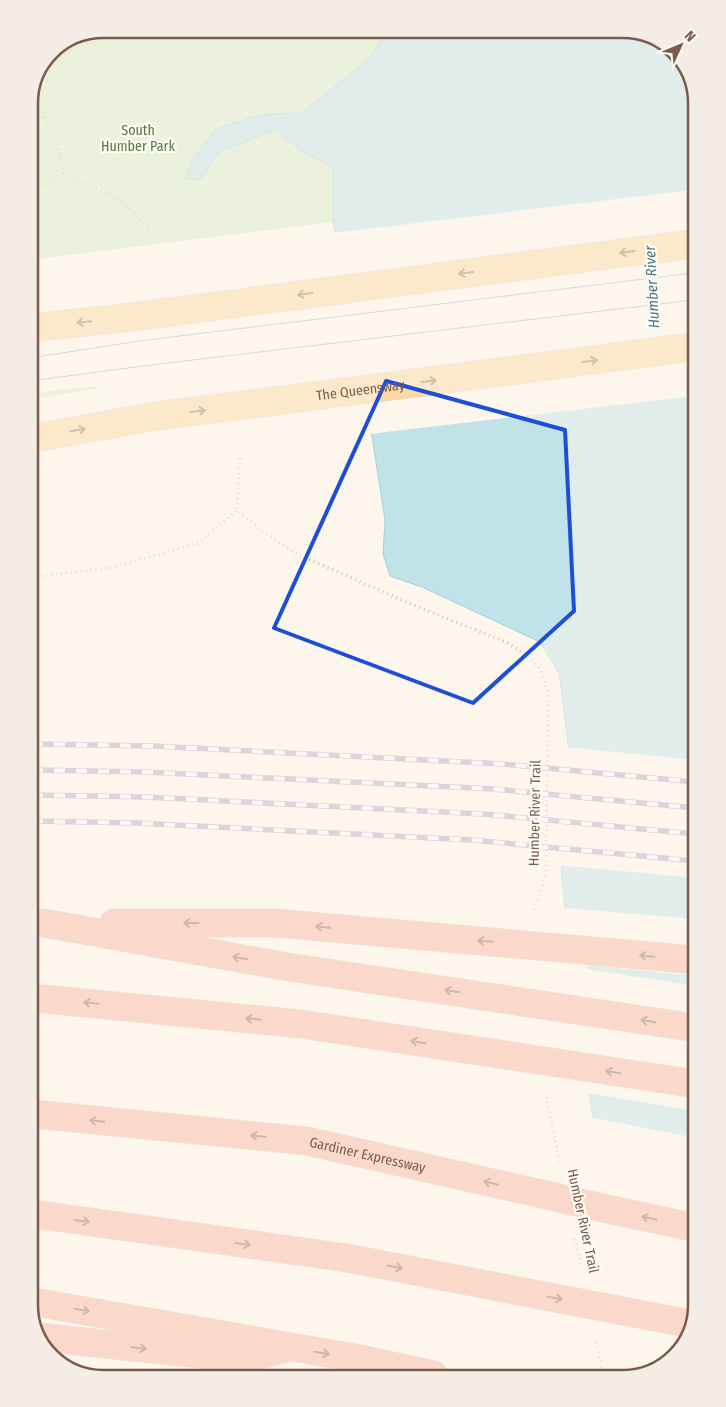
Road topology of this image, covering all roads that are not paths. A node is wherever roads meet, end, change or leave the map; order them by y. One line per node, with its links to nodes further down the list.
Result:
1 (688, 245): 2 (main road, one-way to 2, bridge)
2 (38, 327)
3 (688, 348): 4 (main road, The Queensway, one-way to 3, bridge)
4 (38, 438)
5 (38, 923): 6 (highway, one-way to 5, bridge); 8 (highway, one-way to 5, bridge)
6 (688, 959)
7 (38, 998): 9 (highway, one-way to 7, bridge)
8 (688, 1027)
9 (688, 1083)
10 (38, 1114): 12 (highway, Gardiner Expressway, one-way to 10, bridge)
11 (38, 1215): 14 (highway, one-way to 14, bridge)
12 (688, 1226)
13 (38, 1303): 16 (highway, one-way to 16)
14 (686, 1323)
15 (47, 1338): 16 (highway, one-way to 16)
16 (290, 1347): 17 (highway, one-way to 17)
17 (409, 1370)

